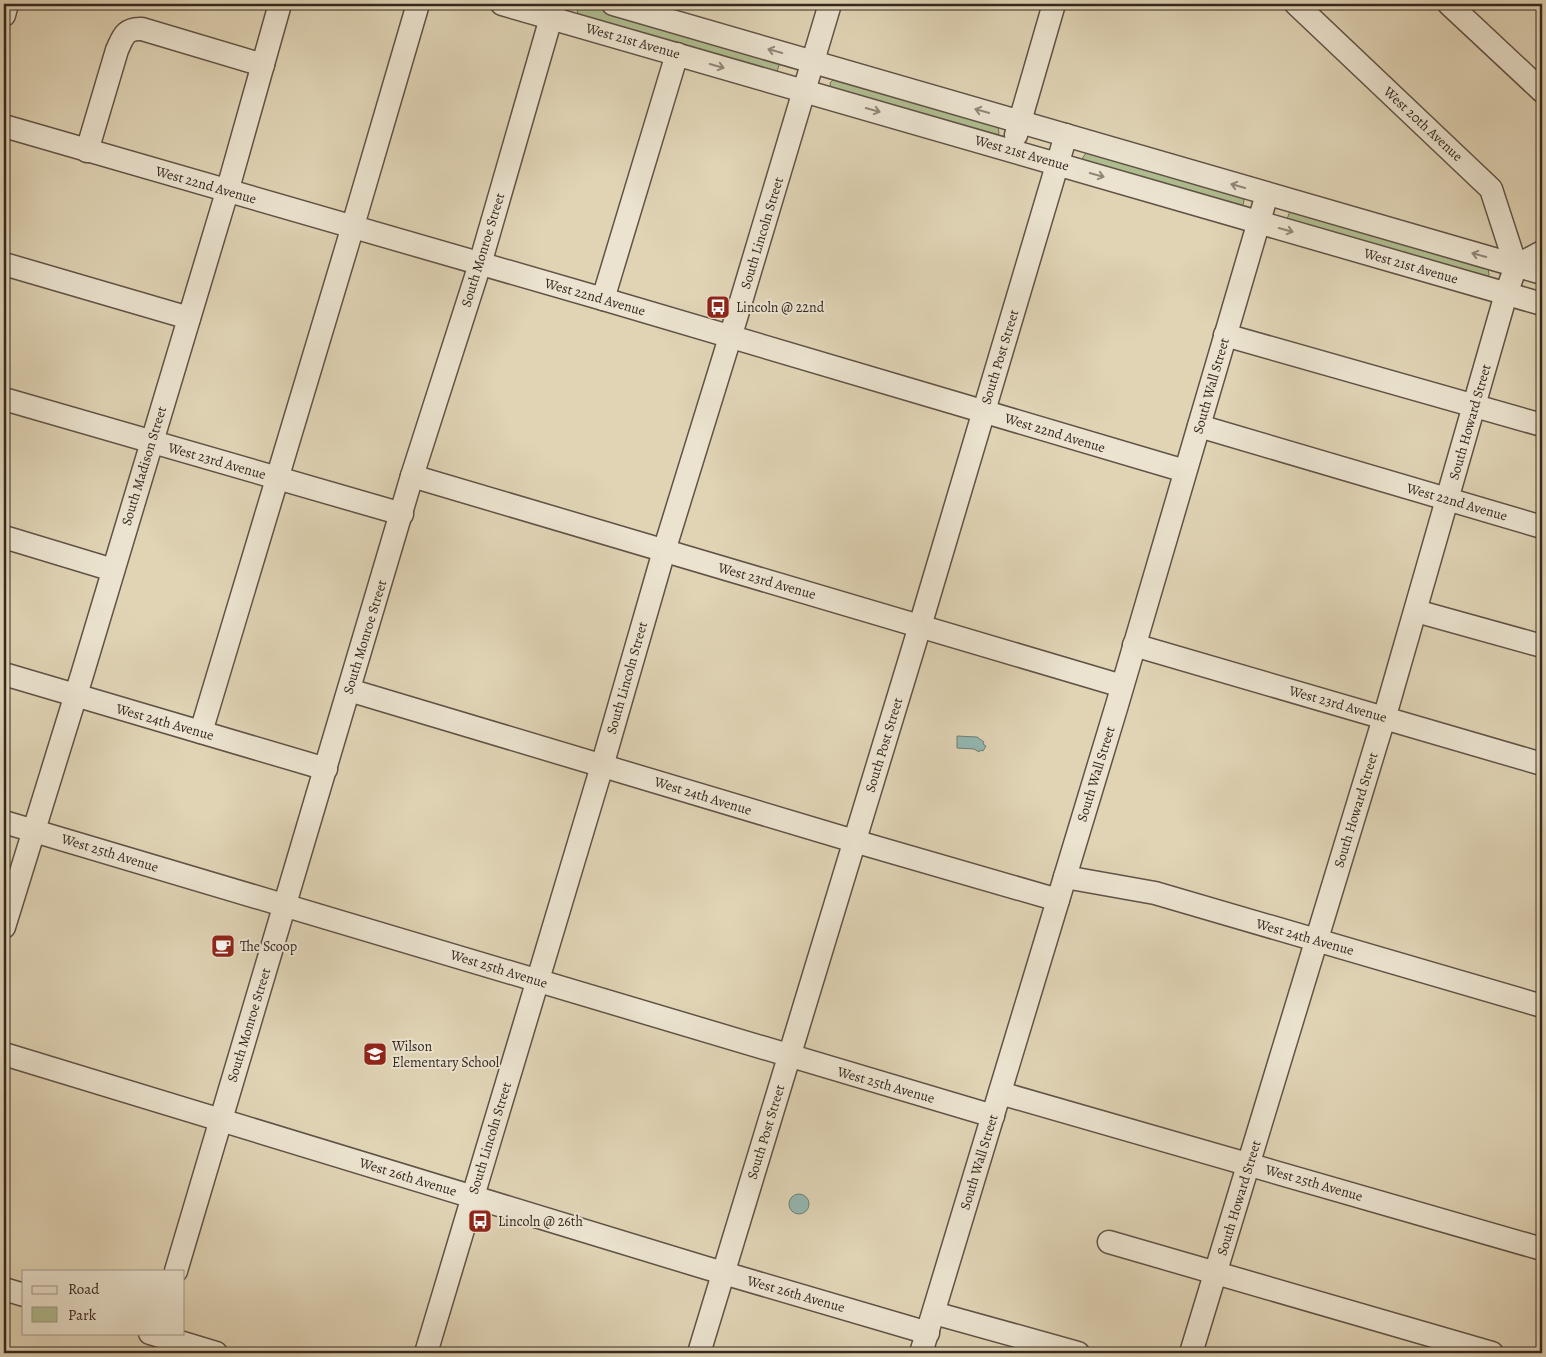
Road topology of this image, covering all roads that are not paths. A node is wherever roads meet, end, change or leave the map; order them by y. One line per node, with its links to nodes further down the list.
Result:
1 (7, 4): 11 (street)
2 (280, 4): 14 (street, South Madison Street)
3 (418, 4): 26 (street)
4 (502, 4): 10 (street, West 21st Avenue)
5 (613, 4): 13 (street, one-way to 5)
6 (830, 4): 13 (street, South Lincoln Street)
7 (1054, 4): 17 (street)
8 (1296, 4): 30 (street, West 20th Avenue)
9 (1448, 4): 16 (street)
10 (553, 11): 12 (street, West 21st Avenue); 29 (street, South Monroe Street)
11 (4, 15)
12 (677, 54): 15 (street, West 21st Avenue, one-way to 15); 33 (street)
13 (813, 62): 15 (street, South Lincoln Street); 17 (street, one-way to 13)
14 (262, 65): 21 (street); 23 (street, South Madison Street)
15 (805, 91): 20 (street, West 21st Avenue, one-way to 20); 37 (street, South Lincoln Street)
16 (1542, 91)
17 (1020, 122): 19 (street); 20 (street)
18 (4, 126): 21 (street, West 22nd Avenue)
19 (1066, 135): 22 (street, South Post Street); 24 (street, one-way to 19)
20 (1012, 150): 22 (street, West 21st Avenue)
21 (87, 151): 23 (street, West 22nd Avenue)
22 (1058, 163): 25 (street, West 21st Avenue, one-way to 25); 40 (street, South Post Street)
23 (227, 192): 26 (street, West 22nd Avenue); 35 (street, South Madison Street)
24 (1267, 194): 25 (street, South Wall Street); 30 (street, one-way to 24)
25 (1258, 222): 32 (street, West 21st Avenue, one-way to 32); 36 (street, South Wall Street)
26 (353, 228): 29 (street, West 22nd Avenue); 46 (street)
27 (1542, 252): 30 (street)
28 (4, 264): 35 (street)
29 (480, 264): 33 (street, West 22nd Avenue); 45 (street, South Monroe Street)
30 (1516, 266): 31 (street); 32 (street, South Howard Street)
31 (1542, 273)
32 (1506, 294): 34 (street, West 21st Avenue); 39 (street, South Howard Street)
33 (603, 300): 37 (street, West 22nd Avenue)
34 (1542, 304)
35 (189, 318): 43 (street, South Madison Street)
36 (1225, 335): 39 (street); 42 (street, South Wall Street)
37 (730, 338): 40 (street, West 22nd Avenue); 51 (street, South Lincoln Street)
38 (4, 399): 43 (street, West 23rd Avenue)
39 (1475, 406): 41 (street); 47 (street, South Howard Street)
40 (983, 412): 44 (street, West 22nd Avenue); 54 (street, South Post Street)
41 (1542, 425)
42 (1199, 426): 44 (street, South Wall Street); 47 (street, West 22nd Avenue)
43 (151, 442): 46 (street, West 23rd Avenue); 52 (street, South Madison Street)
44 (1185, 471): 55 (street, South Wall Street)
45 (412, 476): 48 (street, South Monroe Street); 51 (street, West 23rd Avenue)
46 (277, 478): 48 (street, West 23rd Avenue); 62 (street)
47 (1448, 500): 49 (street, West 22nd Avenue); 53 (street, South Howard Street)
48 (402, 514): 59 (street, South Monroe Street)
49 (1542, 527)
50 (4, 537): 52 (street)
51 (664, 551): 54 (street, West 23rd Avenue); 64 (street, South Lincoln Street)
52 (113, 570): 60 (street, South Madison Street)
53 (1416, 610): 56 (street); 61 (street, South Howard Street)
54 (920, 626): 58 (street, West 23rd Avenue); 68 (street, South Post Street)
55 (1134, 645): 58 (street, South Wall Street); 61 (street, West 23rd Avenue)
56 (1542, 646)
57 (4, 674): 60 (street, West 24th Avenue)
58 (1122, 686): 69 (street, South Wall Street)
59 (349, 690): 64 (street, West 24th Avenue); 65 (street, South Monroe Street)
60 (76, 696): 62 (street, West 24th Avenue); 67 (street, South Madison Street)
61 (1384, 718): 63 (street, West 23rd Avenue); 73 (street, South Howard Street)
62 (202, 732): 65 (street, West 24th Avenue)
63 (1542, 764)
64 (602, 766): 68 (street, West 24th Avenue); 74 (street, South Lincoln Street)
65 (326, 769): 71 (street, South Monroe Street)
66 (4, 822): 67 (street, West 25th Avenue)
67 (34, 830): 71 (street, West 25th Avenue); 72 (street, South Madison Street)
68 (854, 841): 70 (street, West 24th Avenue); 77 (street, South Post Street)
69 (1065, 877): 70 (street, South Wall Street); 73 (street, West 24th Avenue)
70 (1058, 900): 78 (street, South Wall Street)
71 (286, 905): 74 (street, West 25th Avenue); 80 (street, South Monroe Street)
72 (4, 927)
73 (1317, 940): 75 (street, West 24th Avenue); 81 (street, South Howard Street)
74 (538, 981): 77 (street, West 25th Avenue); 82 (street, South Lincoln Street)
75 (1542, 1006)
76 (4, 1054): 80 (street, West 26th Avenue)
77 (790, 1057): 79 (street, West 25th Avenue); 86 (street, South Post Street)
78 (1000, 1093): 79 (street, South Wall Street); 81 (street, West 25th Avenue)
79 (993, 1116): 90 (street, South Wall Street)
80 (221, 1120): 82 (street, West 26th Avenue); 85 (street, South Monroe Street)
81 (1249, 1164): 84 (street, West 25th Avenue); 87 (street, South Howard Street)
82 (472, 1196): 86 (street, West 26th Avenue); 93 (street, South Lincoln Street)
83 (1109, 1242): 87 (street)
84 (1542, 1249)
85 (176, 1270)
86 (723, 1272): 90 (street, West 26th Avenue); 94 (street, South Post Street)
87 (1216, 1273): 96 (street, South Howard Street); 97 (street)
88 (4, 1289): 89 (street)
89 (22, 1294)
90 (928, 1333): 95 (street, West 26th Avenue)
91 (154, 1339): 92 (street)
92 (216, 1353)
93 (426, 1353)
94 (699, 1353)
95 (1078, 1353)
96 (1191, 1353)
97 (1492, 1353)

